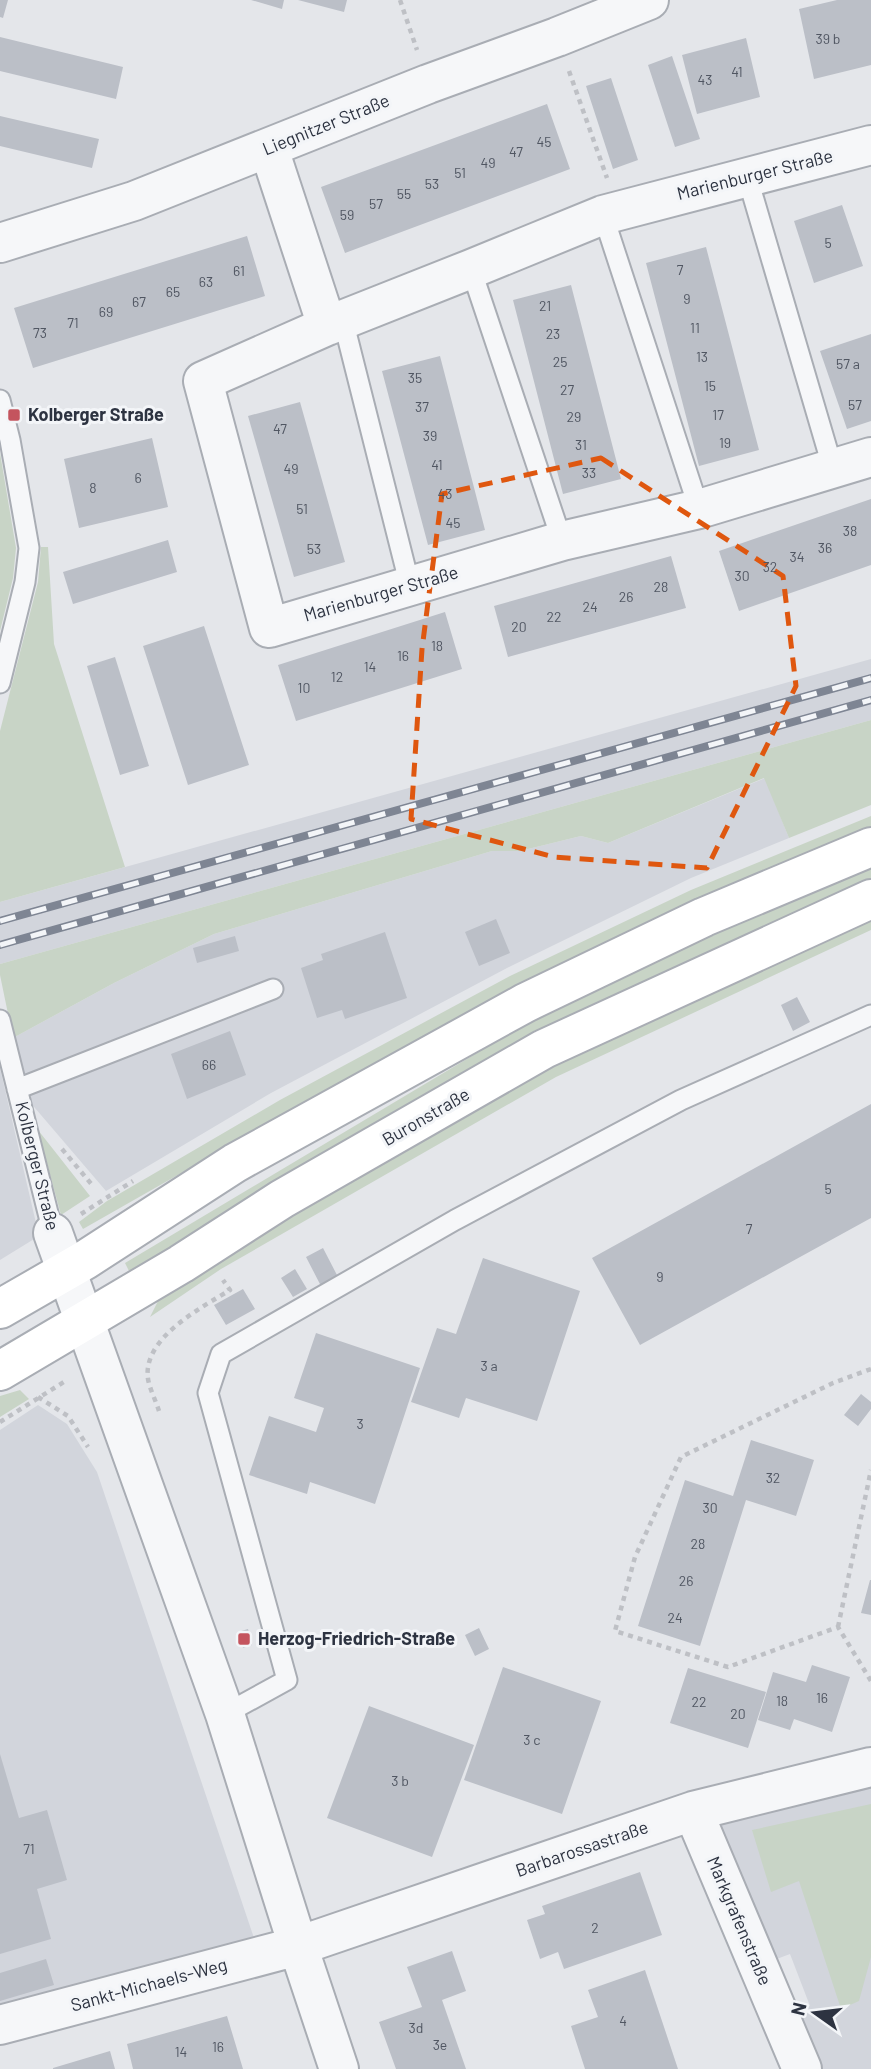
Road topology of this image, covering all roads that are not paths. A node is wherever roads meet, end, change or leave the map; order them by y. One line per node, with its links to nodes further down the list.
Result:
1 (649, 0): 3 (street, Liegnitzer Straße)
2 (871, 145): 4 (street, Marienburger Straße)
3 (269, 149): 6 (street, Liegnitzer Straße); 8 (street)
4 (747, 176): 5 (street, Marienburger Straße); 11 (lane)
5 (610, 212): 7 (street, Marienburger Straße); 12 (lane)
6 (0, 243)
7 (471, 269): 8 (street, Marienburger Straße); 13 (lane)
8 (335, 323): 14 (lane); 14 (street, Marienburger Straße)
9 (0, 400): 15 (lane)
10 (871, 457): 11 (street, Marienburger Straße)
11 (833, 469): 12 (street, Marienburger Straße)
12 (699, 509): 13 (street, Marienburger Straße)
13 (562, 541): 14 (street, Marienburger Straße)
14 (410, 586)
15 (0, 683)
16 (871, 847): 23 (street)
17 (871, 899): 25 (street, Buronstraße)
18 (273, 989): 21 (lane)
19 (871, 1015): 27 (lane)
20 (0, 1020): 21 (lane, Kolberger Straße)
21 (17, 1089): 22 (lane, Kolberger Straße)
22 (53, 1233): 23 (street, Kolberger Straße)
23 (65, 1271): 24 (street); 25 (street)
24 (0, 1308)
25 (85, 1322): 26 (street, Buronstraße); 27 (street)
26 (0, 1371)
27 (225, 1714): 30 (street)
28 (871, 1767): 29 (street, Barbarossastraße)
29 (693, 1811): 30 (street, Barbarossastraße); 33 (street, Markgrafenstraße)
30 (298, 1947): 31 (street, Sankt-Michaels-Weg); 32 (street)
31 (0, 2025)
32 (339, 2069)
33 (802, 2069)

